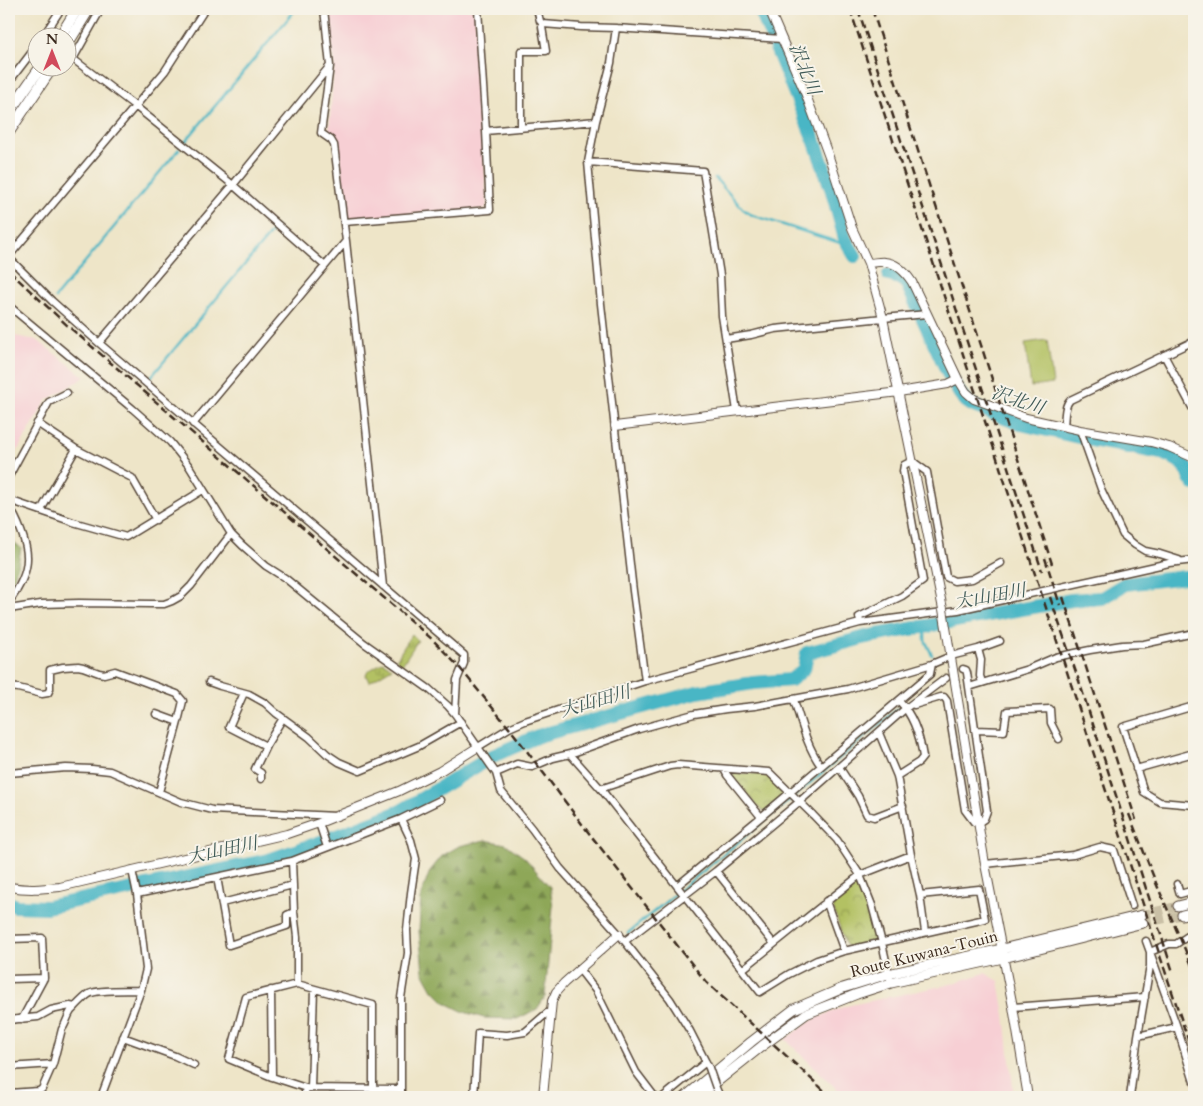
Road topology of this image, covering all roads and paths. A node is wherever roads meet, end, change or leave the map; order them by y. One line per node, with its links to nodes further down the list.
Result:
1 (61, 9): 11 (street)
2 (77, 9): 12 (highway)
3 (89, 9): 13 (highway)
4 (101, 9): 16 (street)
5 (205, 9): 23 (street)
6 (324, 9): 19 (street)
7 (478, 9): 27 (street)
8 (537, 9): 10 (street)
9 (769, 9): 15 (street)
10 (543, 24): 14 (street); 26 (street)
11 (49, 28)
12 (65, 28)
13 (77, 28)
14 (616, 28): 15 (street); 25 (street)
15 (779, 38): 34 (street)
16 (78, 47)
17 (28, 57): 22 (street)
18 (78, 63): 23 (street)
19 (330, 66): 30 (street); 31 (street)
20 (33, 78): 24 (highway)
21 (45, 78): 28 (highway)
22 (9, 82)
23 (135, 106): 30 (street); 33 (street)
24 (9, 112)
25 (596, 122): 26 (street); 29 (street)
26 (521, 128): 27 (street)
27 (486, 131): 31 (street)
28 (9, 132)
29 (588, 162): 39 (street); 50 (street)
30 (233, 185): 35 (street); 41 (street)
31 (344, 222): 32 (street)
32 (346, 241): 35 (street); 66 (street)
33 (9, 257): 41 (street)
34 (868, 263): 37 (street); 38 (street)
35 (325, 266): 49 (street)
36 (9, 306): 57 (street)
37 (923, 315): 38 (street); 43 (street)
38 (883, 318): 39 (street); 44 (street)
39 (726, 339): 46 (street)
40 (1194, 341): 42 (street)
41 (100, 343): 49 (street)
42 (1164, 355): 47 (street); 51 (street)
43 (957, 380): 44 (street); 51 (street)
44 (899, 392): 46 (street); 55 (street)
45 (67, 393): 48 (street)
46 (737, 411): 50 (street)
47 (1194, 411)
48 (37, 423): 53 (street); 56 (street)
49 (193, 424): 66 (street)
50 (616, 426): 77 (street)
51 (1064, 426): 52 (street)
52 (1081, 432): 54 (street); 64 (street)
53 (76, 449): 60 (street); 61 (street)
54 (1194, 458)
55 (912, 461): 65 (street); 69 (street); 73 (street, bridge)
56 (9, 476)
57 (203, 490): 61 (street); 62 (street)
58 (9, 500): 60 (street)
59 (9, 507): 67 (street)
60 (41, 510): 61 (street)
61 (156, 520)
62 (231, 534): 68 (street); 88 (street)
63 (1194, 560): 64 (street)
64 (1180, 561): 69 (street)
65 (1001, 563)
66 (383, 586): 88 (street)
67 (9, 602)
68 (9, 609)
69 (860, 622): 77 (street)
70 (1194, 633): 79 (street)
71 (1000, 641): 72 (street)
72 (978, 649): 73 (street); 79 (street)
73 (951, 654): 74 (street); 116 (street)
74 (932, 664): 83 (street); 84 (street)
75 (963, 669): 81 (street)
76 (946, 678): 86 (street)
77 (645, 681): 96 (street)
78 (209, 682): 82 (street)
79 (982, 682): 81 (street)
80 (9, 687): 90 (street)
81 (969, 687): 92 (street)
82 (244, 693): 89 (street); 95 (street)
83 (794, 700): 98 (street); 99 (street)
84 (899, 701): 86 (street); 99 (street)
85 (1194, 706): 102 (street)
86 (908, 707): 93 (street); 105 (street); 116 (street)
87 (156, 714): 90 (street)
88 (455, 714): 91 (street)
89 (283, 718): 91 (street); 95 (street)
90 (178, 722): 108 (street)
91 (460, 722): 96 (street)
92 (975, 730): 94 (street); 116 (street)
93 (879, 733): 101 (street); 105 (street)
94 (1059, 739)
95 (266, 746): 106 (street)
96 (479, 749): 104 (street); 113 (street)
97 (1194, 752): 102 (street)
98 (570, 754): 104 (street); 107 (street)
99 (821, 766): 109 (street)
100 (724, 768): 107 (street); 109 (street); 114 (street)
101 (839, 768): 109 (street); 112 (street)
102 (1136, 769): 111 (street)
103 (9, 773): 108 (street)
104 (496, 773): 144 (street)
105 (897, 776): 112 (street)
106 (261, 779)
107 (601, 790): 129 (street)
108 (159, 792): 113 (street)
109 (794, 796): 114 (street); 122 (street); 124 (street)
110 (440, 800): 115 (street)
111 (1194, 805)
112 (903, 806): 119 (street)
113 (337, 816): 117 (street)
114 (761, 817): 129 (street)
115 (401, 818): 118 (street); 178 (street)
116 (978, 823): 121 (street)
117 (320, 825): 118 (street); 123 (street)
118 (327, 846): 120 (street)
119 (911, 855): 124 (street); 132 (street)
120 (292, 861): 125 (street); 127 (street)
121 (985, 864): 136 (street); 152 (street)
122 (716, 871): 129 (street); 149 (street)
123 (132, 872): 128 (street); 131 (street)
124 (860, 875): 133 (street); 148 (street)
125 (217, 877): 131 (street); 135 (street)
126 (1177, 884): 130 (street)
127 (293, 885): 135 (street); 138 (street)
128 (9, 886)
129 (680, 890): 146 (street); 154 (street)
130 (1194, 890)
131 (137, 893): 160 (street)
132 (920, 895): 142 (street); 142 (street)
133 (826, 901): 149 (street); 150 (street)
134 (1194, 902): 137 (main road)
135 (222, 903): 138 (street)
136 (1132, 906)
137 (1178, 906)
138 (294, 912): 158 (street)
139 (1194, 912): 140 (main road)
140 (1182, 915)
141 (1143, 919): 152 (main road, Route Kuwana-Touin)
142 (925, 932): 148 (street)
143 (1194, 932): 151 (street)
144 (619, 934): 146 (street); 153 (street)
145 (9, 939): 155 (street)
146 (625, 941): 173 (street)
147 (1146, 941): 151 (street)
148 (882, 943): 150 (street); 156 (street)
149 (774, 944): 154 (street)
150 (844, 951): 154 (street)
151 (1150, 952): 162 (street); 168 (street)
152 (1003, 953): 156 (main road, Route Kuwana-Touin); 164 (street)
153 (579, 969): 165 (street); 189 (street)
154 (743, 969)
155 (44, 978): 157 (street); 166 (street)
156 (890, 978): 191 (main road, Route Kuwana-Touin); 192 (main road, Route Kuwana-Touin)
157 (9, 979)
158 (297, 984): 159 (street); 161 (street)
159 (314, 989): 177 (street); 179 (street)
160 (141, 990): 163 (street); 170 (street)
161 (271, 990): 175 (street); 175 (street)
162 (1145, 997): 164 (street); 169 (street)
163 (75, 1006): 166 (street); 171 (street)
164 (1013, 1007): 193 (street)
165 (551, 1012): 187 (street); 188 (street)
166 (22, 1019): 167 (street)
167 (9, 1020)
168 (1177, 1028): 169 (street); 176 (street)
169 (1138, 1036): 194 (street)
170 (124, 1037): 172 (street); 183 (street)
171 (52, 1064): 174 (street); 182 (street)
172 (194, 1064)
173 (707, 1065): 181 (street, bridge); 190 (street)
174 (9, 1067)
175 (272, 1077): 177 (street)
176 (1194, 1082)
177 (309, 1088): 179 (street); 184 (street)
178 (401, 1089): 179 (street); 186 (street)
179 (373, 1090): 185 (street)
180 (9, 1093): 182 (street)
181 (717, 1094)
182 (17, 1095)
183 (101, 1097)
184 (304, 1097)
185 (373, 1097)
186 (401, 1097)
187 (474, 1097)
188 (543, 1097)
189 (655, 1097)
190 (664, 1097)
191 (685, 1097)
192 (698, 1097)
193 (1028, 1097)
194 (1130, 1097)

